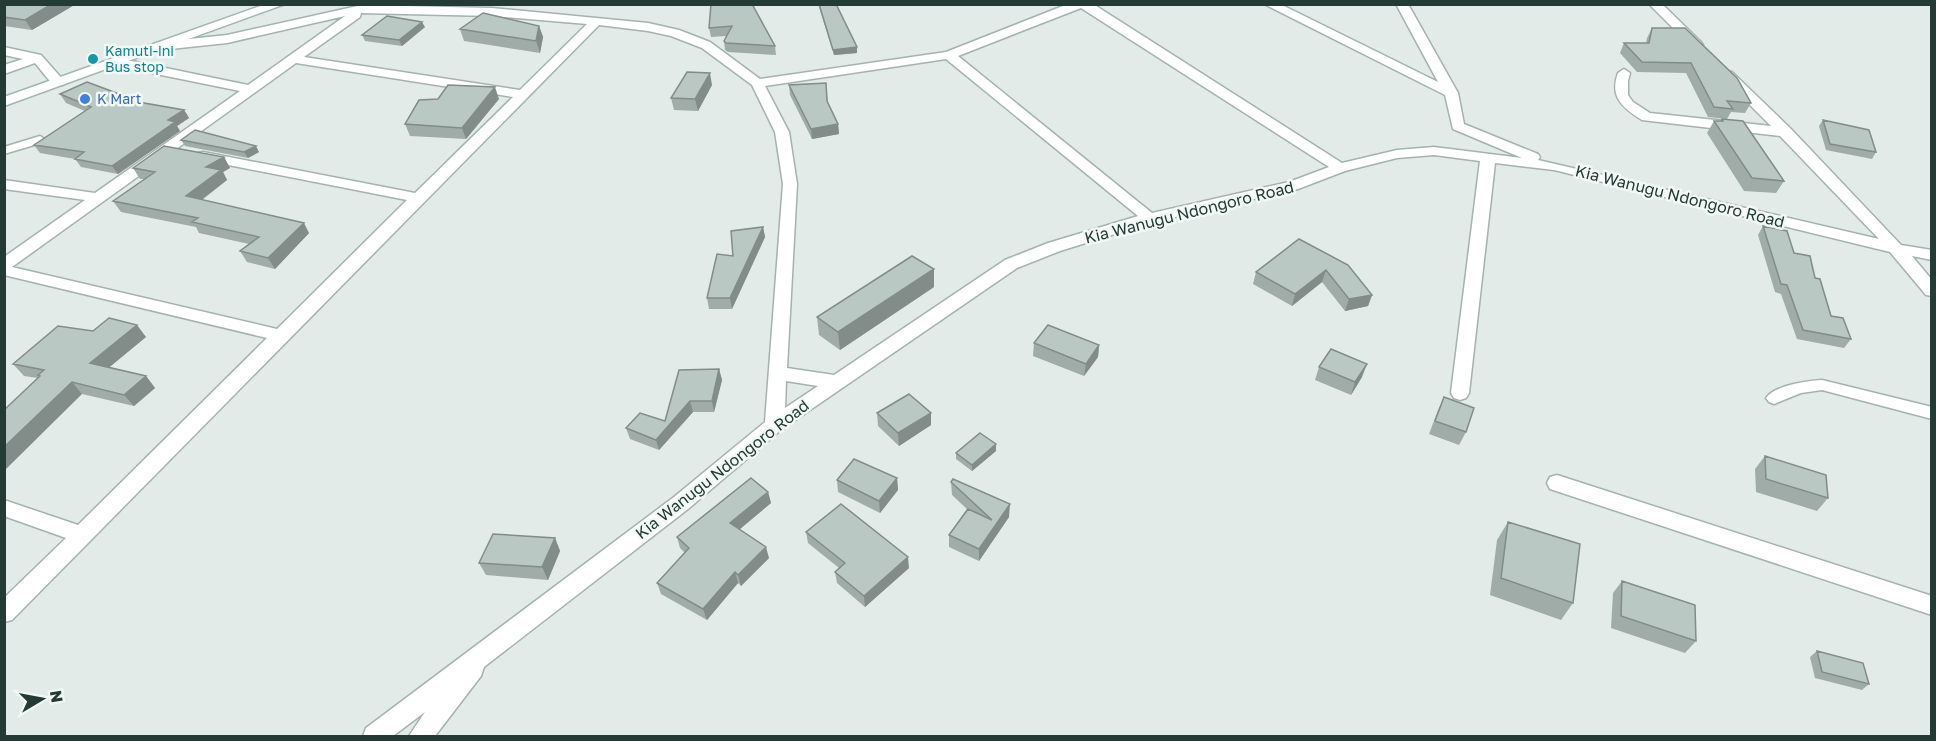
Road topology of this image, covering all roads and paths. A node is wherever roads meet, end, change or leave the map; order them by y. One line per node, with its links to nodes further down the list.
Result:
1 (279, 4): 10 (street)
2 (1080, 4): 12 (street)
3 (1084, 4): 32 (street)
4 (1270, 4): 21 (street)
5 (1402, 4): 21 (street)
6 (1655, 4): 25 (street)
7 (364, 7): 8 (street); 10 (street); 14 (street)
8 (553, 11): 9 (street)
9 (596, 21): 19 (street); 22 (street)
10 (161, 46): 15 (street)
11 (4, 51): 13 (street)
12 (949, 55): 19 (street); 36 (street)
13 (37, 58): 16 (street); 18 (street)
14 (295, 59): 20 (street); 22 (street)
15 (117, 62): 18 (street); 20 (street)
16 (4, 70)
17 (1624, 73): 25 (street)
18 (58, 82): 23 (street)
19 (757, 83): 43 (street)
20 (251, 89): 27 (street)
21 (1452, 93): 24 (street)
22 (522, 94): 35 (street)
23 (4, 102)
24 (1458, 126): 29 (street); 31 (street)
25 (1786, 132): 37 (street)
26 (40, 140): 28 (lane)
27 (168, 149): 34 (street); 35 (street)
28 (4, 151)
29 (1434, 151): 30 (street, Kia Wanugu Ndongoro Road); 32 (street, Kia Wanugu Ndongoro Road)
30 (1488, 158): 31 (street, Kia Wanugu Ndongoro Road); 45 (street)
31 (1554, 166): 37 (street, Kia Wanugu Ndongoro Road)
32 (1340, 168): 36 (street, Kia Wanugu Ndongoro Road)
33 (4, 184): 34 (street)
34 (99, 198): 39 (street)
35 (419, 198): 42 (street)
36 (1149, 218): 44 (street, Kia Wanugu Ndongoro Road)
37 (1898, 249): 38 (street, Kia Wanugu Ndongoro Road); 41 (street)
38 (1932, 255)
39 (4, 265)
40 (4, 270): 42 (street)
41 (1932, 291)
42 (282, 336): 51 (street)
43 (778, 373): 44 (street); 48 (street)
44 (836, 382): 48 (street, Kia Wanugu Ndongoro Road)
45 (1460, 393)
46 (1774, 398): 47 (lane)
47 (1932, 413)
48 (774, 425): 54 (street, Kia Wanugu Ndongoro Road)
49 (1557, 483): 52 (street)
50 (4, 508): 51 (street)
51 (83, 535): 53 (street)
52 (1932, 606)
53 (4, 613)
54 (490, 647): 55 (street, Kia Wanugu Ndongoro Road); 56 (street)
55 (375, 736)
56 (421, 736)

